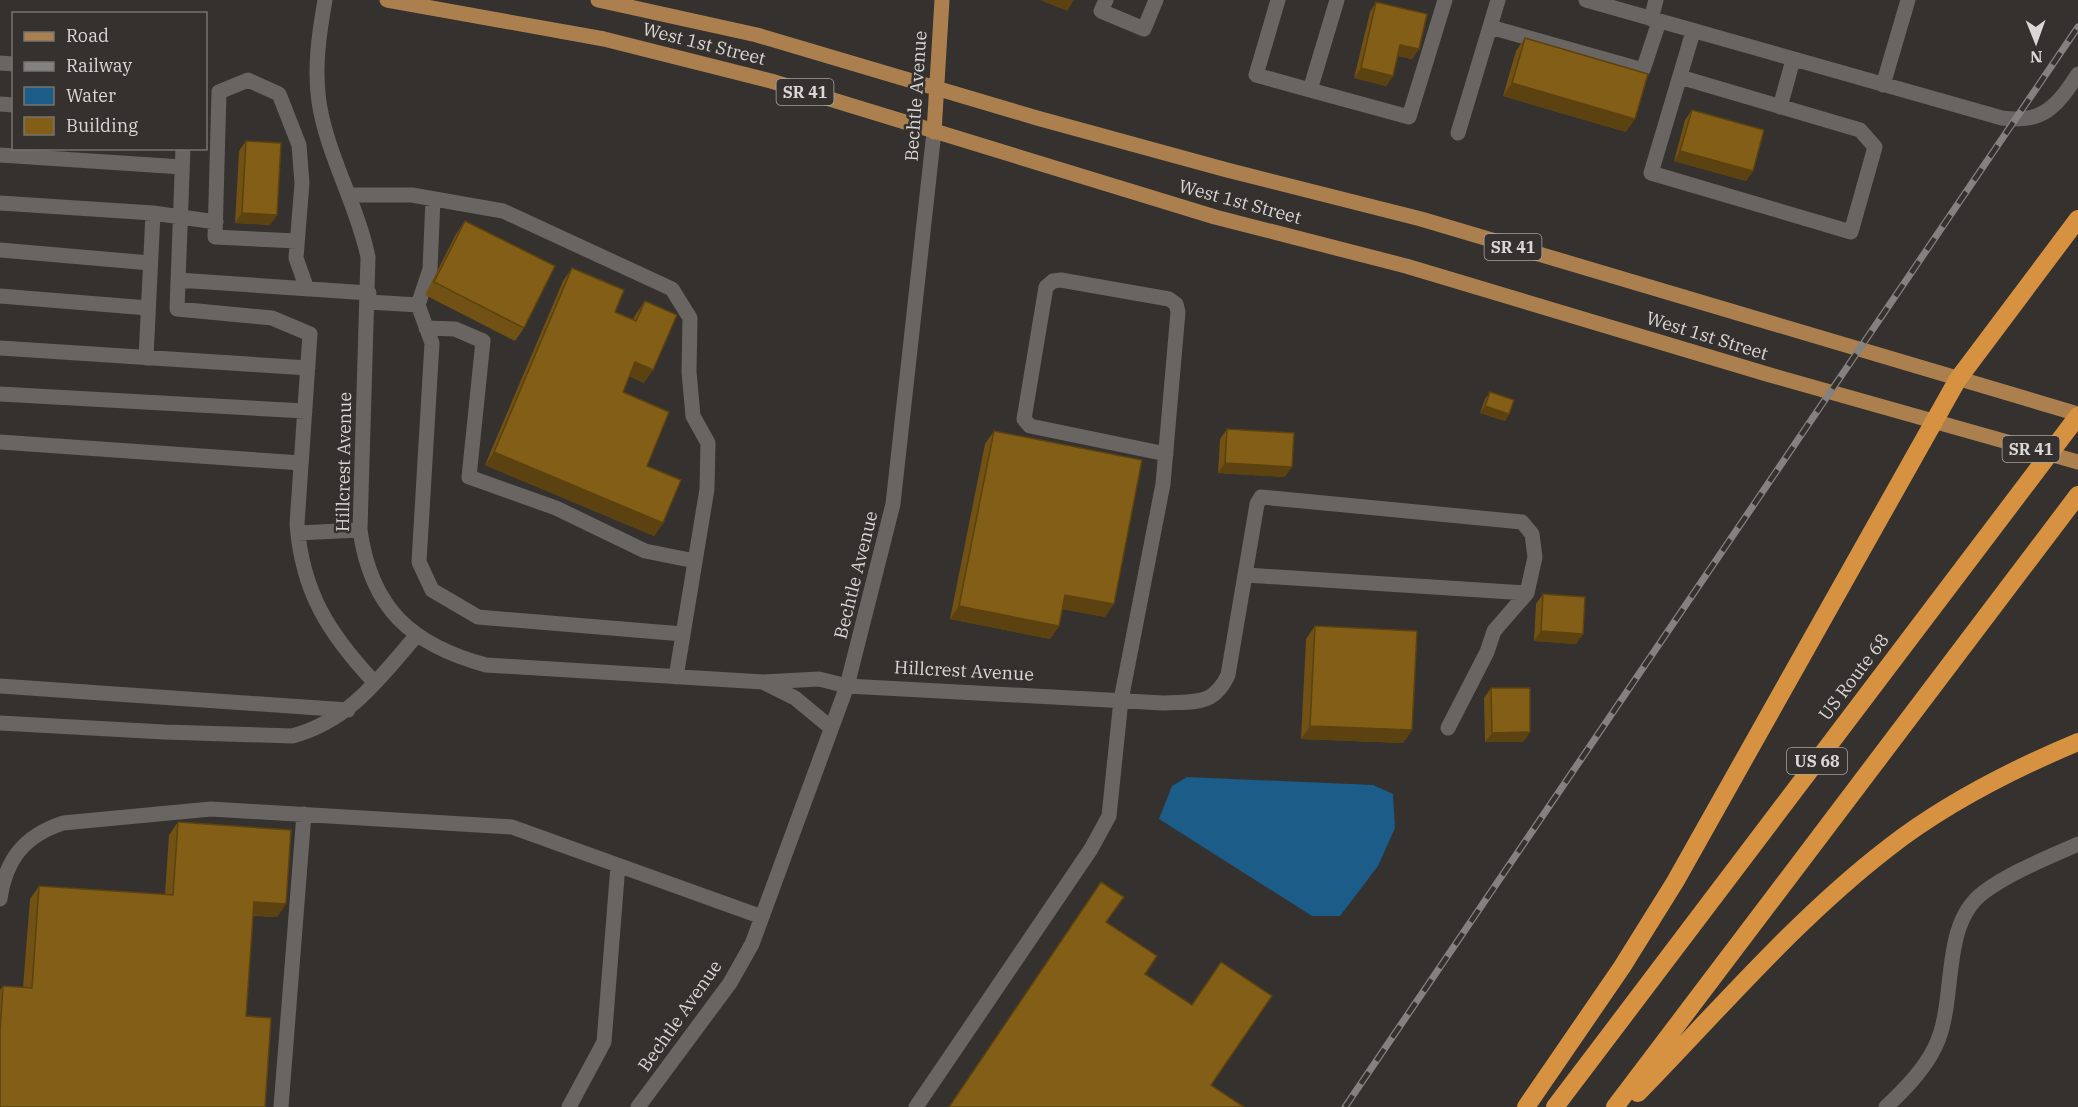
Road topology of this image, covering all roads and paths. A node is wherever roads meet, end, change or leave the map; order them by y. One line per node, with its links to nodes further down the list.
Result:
1 (325, 0): 29 (street, Hillcrest Avenue)
2 (387, 0): 24 (main road, West 1st Street / SR 41)
3 (598, 0): 21 (main road, West 1st Street / SR 41)
4 (942, 0): 21 (main road, Bechtle Avenue)
5 (1106, 0): 6 (street)
6 (1155, 0)
7 (1278, 0): 22 (street)
8 (1337, 0): 22 (street)
9 (1445, 0): 22 (street)
10 (1498, 0): 15 (street)
11 (1586, 0): 14 (street)
12 (1656, 0): 14 (street)
13 (1908, 0): 20 (street)
14 (1655, 21): 15 (street); 16 (street)
15 (1490, 27): 25 (street)
16 (1693, 32): 17 (street); 19 (street)
17 (1793, 60): 20 (street); 23 (street)
18 (2078, 74): 20 (street)
19 (1680, 77): 23 (street); 23 (street)
20 (1883, 85)
21 (936, 86): 24 (main road, Bechtle Avenue); 49 (main road, West 1st Street / SR 41)
22 (1310, 90)
23 (1780, 106)
24 (934, 132): 53 (main road, West 1st Street / SR 41); 70 (street, Bechtle Avenue)
25 (1458, 134)
26 (183, 150): 28 (street)
27 (0, 155): 28 (street)
28 (182, 167): 33 (street)
29 (350, 195): 30 (street); 42 (street, Hillcrest Avenue)
30 (433, 199): 43 (street); 61 (street)
31 (0, 203): 32 (street)
32 (153, 213): 33 (street); 38 (street)
33 (180, 219): 35 (street); 39 (street)
34 (2078, 219): 49 (highway)
35 (216, 222): 36 (street); 36 (street)
36 (297, 241): 40 (street)
37 (0, 250): 38 (street)
38 (150, 263): 44 (street)
39 (178, 280): 40 (street); 48 (street)
40 (307, 289): 42 (street)
41 (0, 296): 44 (street)
42 (369, 298): 43 (street); 59 (street, Hillcrest Avenue)
43 (418, 305): 45 (street)
44 (148, 308): 47 (street)
45 (426, 328): 61 (street); 64 (street)
46 (0, 348): 47 (street)
47 (146, 358): 48 (street)
48 (308, 368): 51 (street)
49 (1958, 378): 52 (main road, West 1st Street / SR 41); 53 (highway)
50 (0, 394): 51 (street)
51 (305, 411): 57 (street)
52 (2078, 415): 87 (highway, US Route 68 / US 68)
53 (1934, 422): 56 (main road, West 1st Street / SR 41); 86 (highway)
54 (0, 442): 57 (street)
55 (1166, 454): 55 (street); 71 (street)
56 (2078, 462)
57 (301, 463): 60 (street)
58 (2078, 495): 88 (highway, US 68)
59 (360, 530): 60 (street); 65 (street, Hillcrest Avenue)
60 (298, 533): 68 (street)
61 (695, 561): 64 (street)
62 (1246, 575): 63 (street); 63 (street, Hillcrest Avenue); 71 (street, Hillcrest Avenue)
63 (1527, 593): 75 (street)
64 (683, 634): 66 (street)
65 (416, 636): 66 (street, Hillcrest Avenue); 68 (street)
66 (676, 677): 67 (street, Hillcrest Avenue)
67 (763, 682): 70 (street, Hillcrest Avenue); 74 (street, Hillcrest Avenue)
68 (375, 683): 72 (street)
69 (0, 686): 72 (street)
70 (847, 686): 71 (street, Hillcrest Avenue); 74 (street, Bechtle Avenue)
71 (1121, 700): 85 (street)
72 (348, 710): 73 (street)
73 (0, 723)
74 (830, 727): 81 (street, Bechtle Avenue)
75 (1448, 728)
76 (2078, 742): 89 (highway)
77 (304, 814): 79 (street); 80 (street); 82 (street)
78 (2078, 844): 90 (street)
79 (618, 865): 81 (street); 83 (street)
80 (0, 899)
81 (762, 917): 84 (street, Bechtle Avenue)
82 (281, 1107)
83 (569, 1107)
84 (638, 1107)
85 (916, 1107)
86 (1526, 1107)
87 (1555, 1107)
88 (1615, 1107)
89 (1624, 1107)
90 (1886, 1107)

